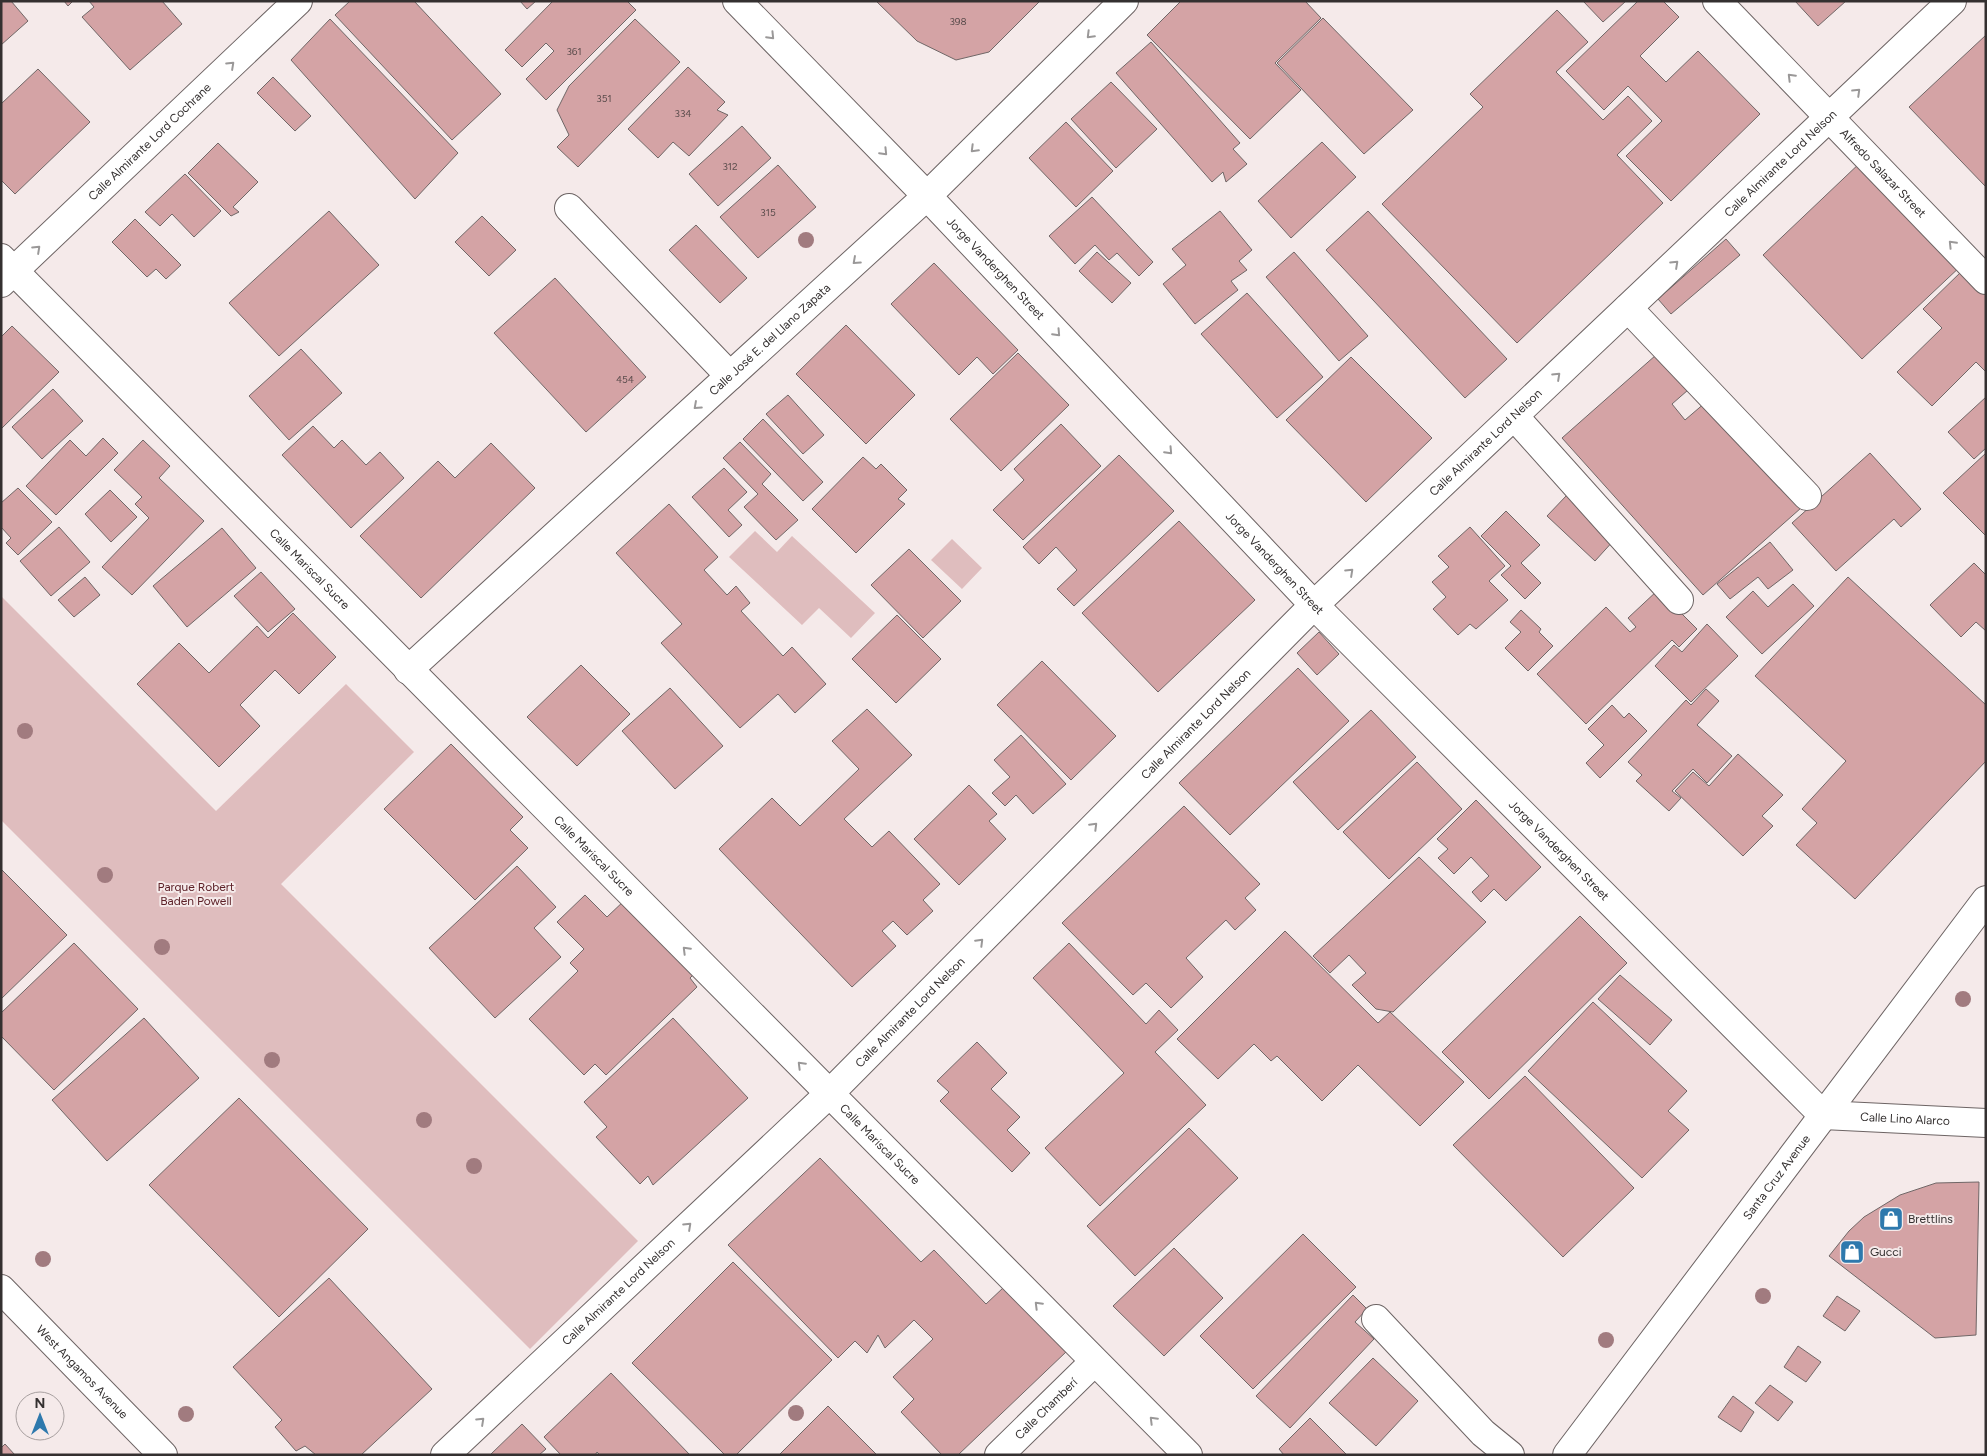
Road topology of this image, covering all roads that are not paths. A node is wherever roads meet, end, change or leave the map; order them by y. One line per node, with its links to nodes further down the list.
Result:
1 (298, 1): 9 (street, Calle Almirante Lord Cochrane, one-way to 1)
2 (737, 1): 7 (street, Jorge Vanderghen Street, one-way to 7)
3 (1124, 1): 7 (street, Calle José E. del Llano Zapata, one-way to 7)
4 (1717, 1): 6 (street, Alfredo Salazar Street, one-way to 4)
5 (1952, 1): 6 (street, Calle Almirante Lord Nelson, one-way to 5)
6 (1831, 117): 10 (street, Alfredo Salazar Street, one-way to 6); 11 (street, Calle Almirante Lord Nelson, one-way to 6)
7 (927, 196): 12 (street, Calle José E. del Llano Zapata, one-way to 12); 16 (street, Jorge Vanderghen Street, one-way to 16)
8 (569, 208): 12 (street)
9 (5, 271): 17 (street, Calle Mariscal Sucre)
10 (1986, 280)
11 (1628, 308): 13 (street, Calle Almirante Lord Nelson, one-way to 11); 14 (street)
12 (730, 376): 17 (street, Calle José E. del Llano Zapata, one-way to 17)
13 (1514, 416): 15 (street); 16 (street, Calle Almirante Lord Nelson, one-way to 13)
14 (1807, 496)
15 (1679, 600)
16 (1314, 605): 19 (street, Calle Almirante Lord Nelson, one-way to 16); 20 (street, Jorge Vanderghen Street)
17 (408, 670): 19 (street, Calle Mariscal Sucre, one-way to 17)
18 (1986, 900): 20 (street, Santa Cruz Avenue)
19 (829, 1094): 24 (street, Calle Mariscal Sucre, one-way to 19); 26 (street, Calle Almirante Lord Nelson, one-way to 19)
20 (1823, 1115): 21 (street, Calle Lino Alarco); 30 (street, Santa Cruz Avenue)
21 (1986, 1123)
22 (1, 1290): 25 (street, West Angamos Avenue)
23 (1376, 1319): 29 (street)
24 (1094, 1362): 27 (street, Calle Chamberí); 28 (street, Calle Mariscal Sucre, one-way to 24)
25 (163, 1455)
26 (445, 1455)
27 (999, 1455)
28 (1188, 1455)
29 (1510, 1455)
30 (1567, 1455)

